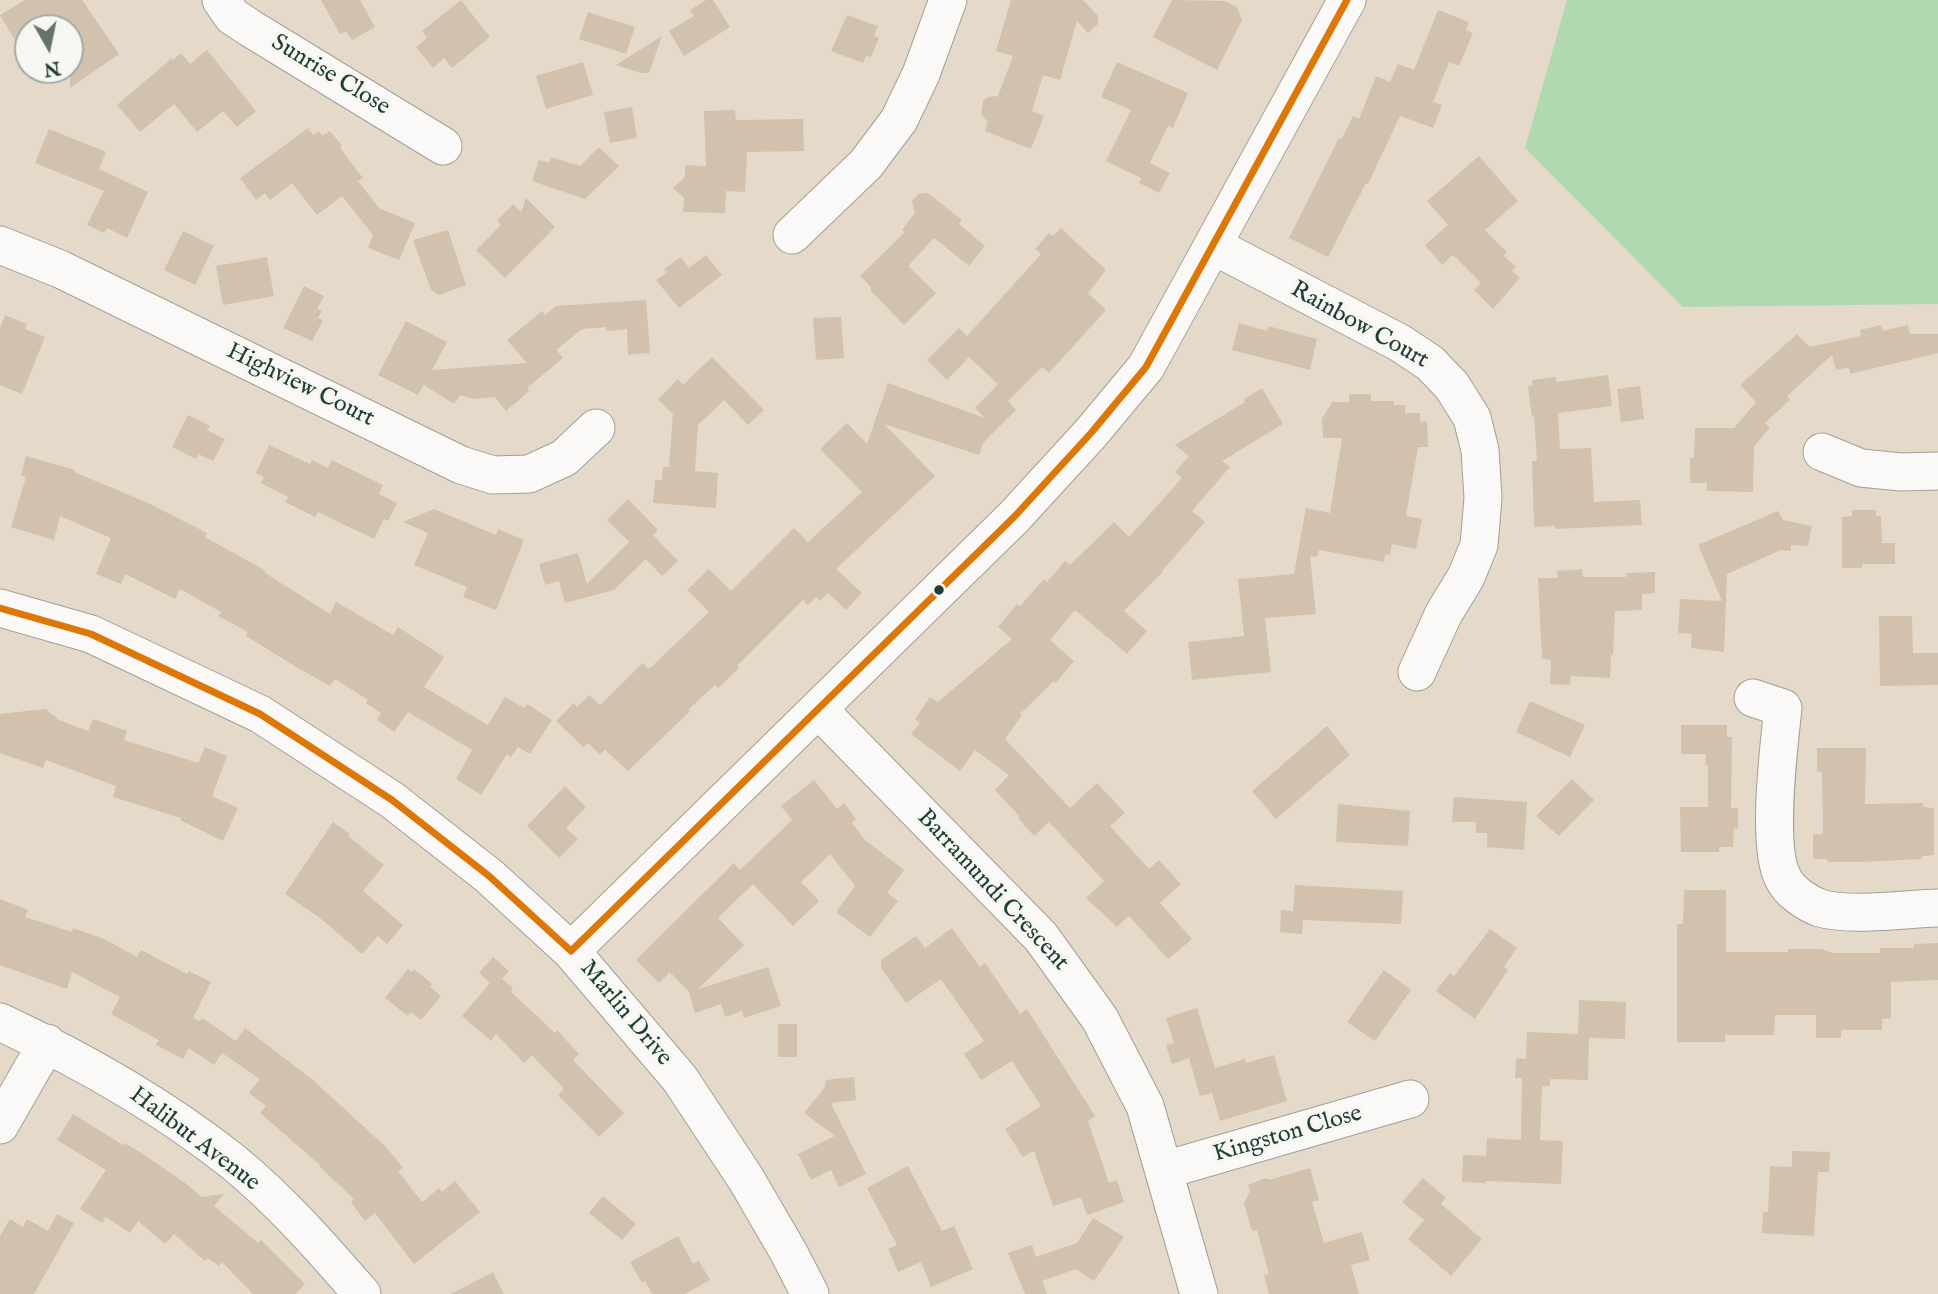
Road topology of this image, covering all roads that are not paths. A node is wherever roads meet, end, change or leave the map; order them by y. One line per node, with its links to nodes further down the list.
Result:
1 (221, 0): 4 (street, Sunrise Close)
2 (948, 0): 5 (street)
3 (1347, 0): 7 (street)
4 (443, 146)
5 (792, 235)
6 (0, 245): 8 (street, Highview Court)
7 (1214, 246): 12 (street, Rainbow Court); 14 (street)
8 (596, 428)
9 (1822, 452): 10 (street)
10 (1938, 471)
11 (0, 608): 16 (street, Marlin Drive)
12 (1417, 672)
13 (1752, 698): 15 (street)
14 (819, 710): 16 (street); 21 (street, Barramundi Crescent)
15 (1938, 908)
16 (571, 951): 23 (street, Marlin Drive)
17 (0, 1021): 18 (street, Halibut Avenue)
18 (47, 1043): 20 (street); 22 (street, Halibut Avenue)
19 (1410, 1099): 21 (street, Kingston Close)
20 (0, 1125)
21 (1166, 1170): 24 (street, Barramundi Crescent)
22 (362, 1294)
23 (810, 1294)
24 (1199, 1294)

